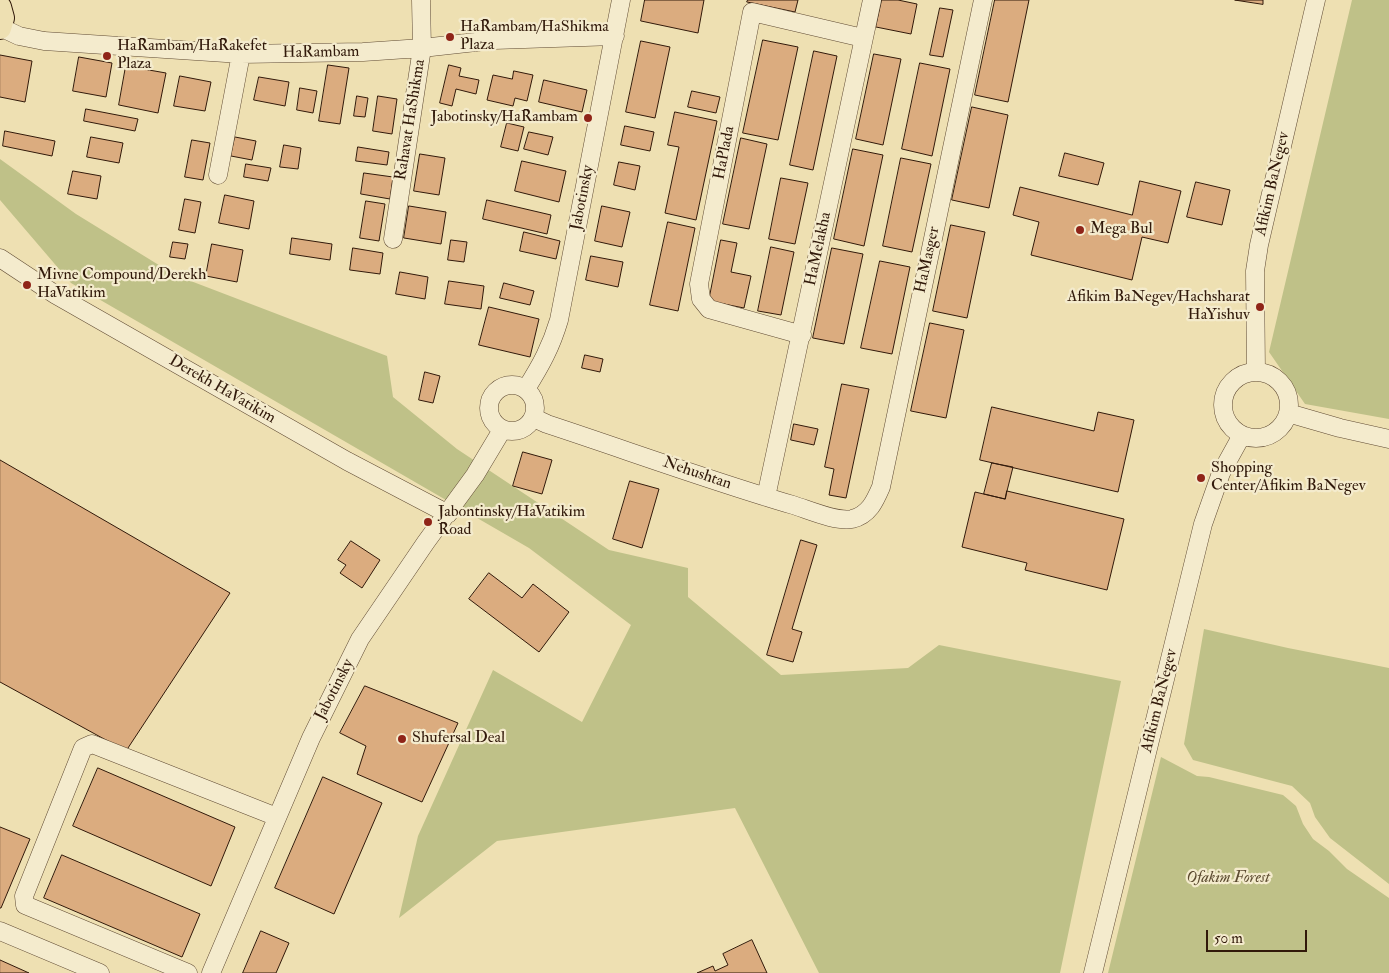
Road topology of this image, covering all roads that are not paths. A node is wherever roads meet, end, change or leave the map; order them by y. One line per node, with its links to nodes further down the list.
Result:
1 (421, 0): 10 (street, Rahavat HaShikma)
2 (621, 0): 8 (street, Jabotinsky)
3 (872, 0): 9 (street, HaMelakha)
4 (983, 0): 25 (street, HaMasger)
5 (1316, 0): 16 (street, Afikim BaNegev)
6 (0, 7): 7 (main road)
7 (0, 27): 11 (street, HaRambam)
8 (615, 36): 10 (street, HaRambam); 17 (street, Jabotinsky)
9 (863, 38): 15 (street, HaMelakha); 15 (street, HaPlada)
10 (422, 48): 11 (street, HaRambam); 13 (street, Rahavat HaShikma)
11 (241, 54): 12 (street)
12 (218, 175)
13 (393, 239)
14 (0, 258): 24 (street, Derekh HaVatikim)
15 (802, 335): 23 (street, HaMelakha)
16 (1256, 372): 18 (street); 21 (street)
17 (526, 389): 19 (street); 20 (street)
18 (1288, 413): 21 (street); 22 (street)
19 (534, 418): 20 (street); 23 (street, Nehushtan)
20 (502, 430): 24 (street, Jabotinsky)
21 (1242, 435): 31 (street, Afikim BaNegev)
22 (1389, 439)
23 (766, 497): 25 (street, Nehushtan)
24 (448, 514): 26 (street, Jabotinsky)
25 (863, 515)
26 (277, 817): 29 (street); 30 (street, Jabotinsky)
27 (0, 931): 28 (street)
28 (100, 973)
29 (188, 973)
30 (210, 973)
31 (1093, 973)

